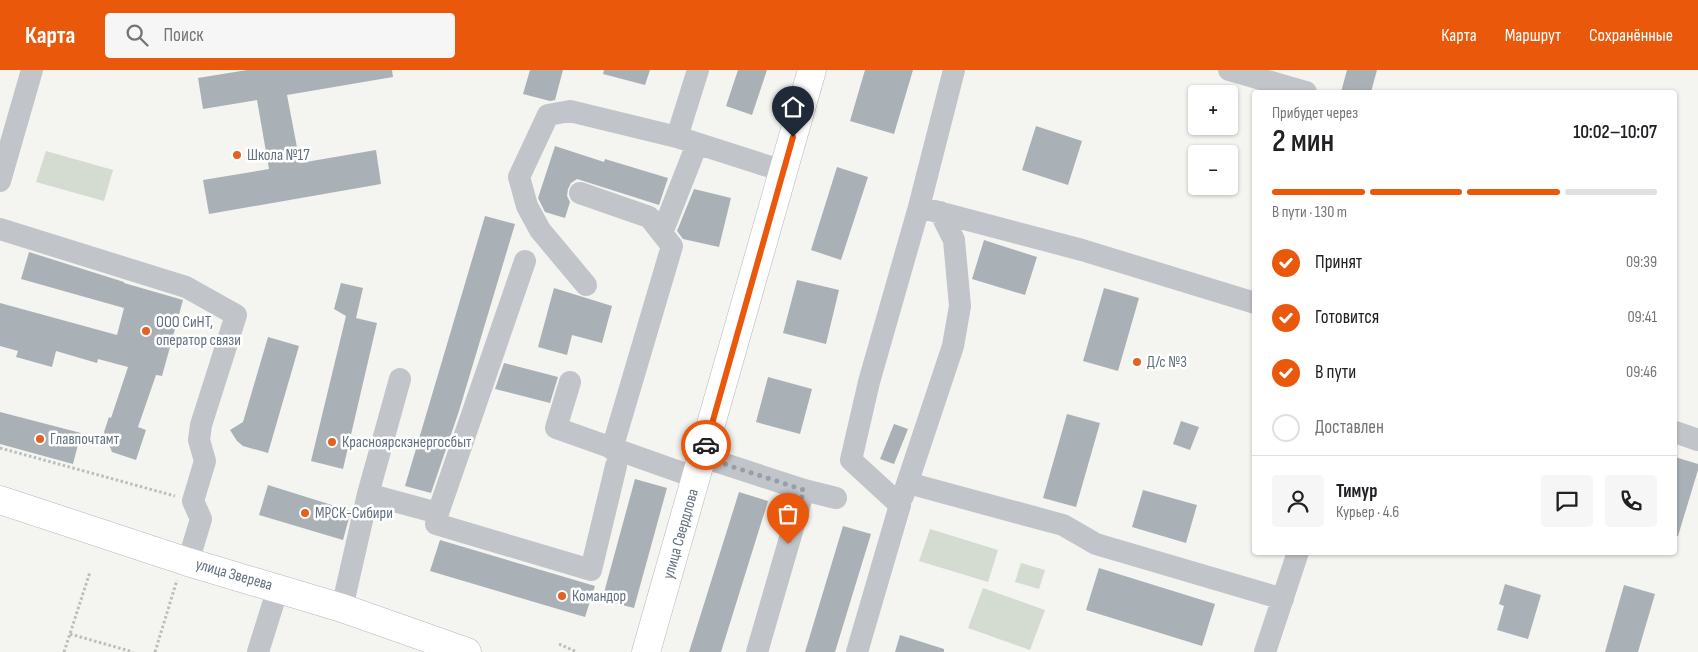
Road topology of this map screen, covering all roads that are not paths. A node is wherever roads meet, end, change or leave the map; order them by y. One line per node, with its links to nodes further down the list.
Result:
1 (32, 70): 7 (street)
2 (698, 70): 8 (street)
3 (812, 70): 9 (main road, улица Свердлова)
4 (954, 70): 12 (street)
5 (1229, 70): 6 (street)
6 (1299, 90)
7 (9, 113): 10 (street)
8 (687, 141): 9 (street); 15 (street); 17 (street)
9 (783, 171): 24 (main road, улица Свердлова)
10 (0, 181)
11 (580, 193): 15 (street)
12 (919, 206): 13 (street); 30 (street)
13 (940, 212): 18 (street); 25 (street)
14 (0, 229): 33 (street)
15 (662, 233): 23 (street)
16 (525, 260): 31 (street)
17 (586, 285)
18 (1252, 302)
19 (400, 379): 27 (street)
20 (570, 382): 23 (street)
21 (1677, 433): 22 (street)
22 (1698, 440)
23 (614, 457): 24 (street); 31 (street)
24 (700, 467): 26 (street); 39 (main road, улица Свердлова)
25 (908, 483): 30 (street); 35 (street)
26 (804, 490): 28 (street); 40 (street)
27 (368, 494): 31 (street); 36 (street)
28 (836, 498)
29 (0, 500): 33 (main road, улица Зверева)
30 (900, 505): 41 (street)
31 (438, 513)
32 (1297, 555): 35 (street)
33 (184, 567): 34 (main road, улица Зверева)
34 (278, 588): 36 (main road, улица Зверева); 37 (street)
35 (1283, 600): 42 (street)
36 (342, 608): 38 (main road, улица Зверева)
37 (258, 652)
38 (467, 652)
39 (646, 652)
40 (757, 652)
41 (858, 652)
42 (1265, 652)

